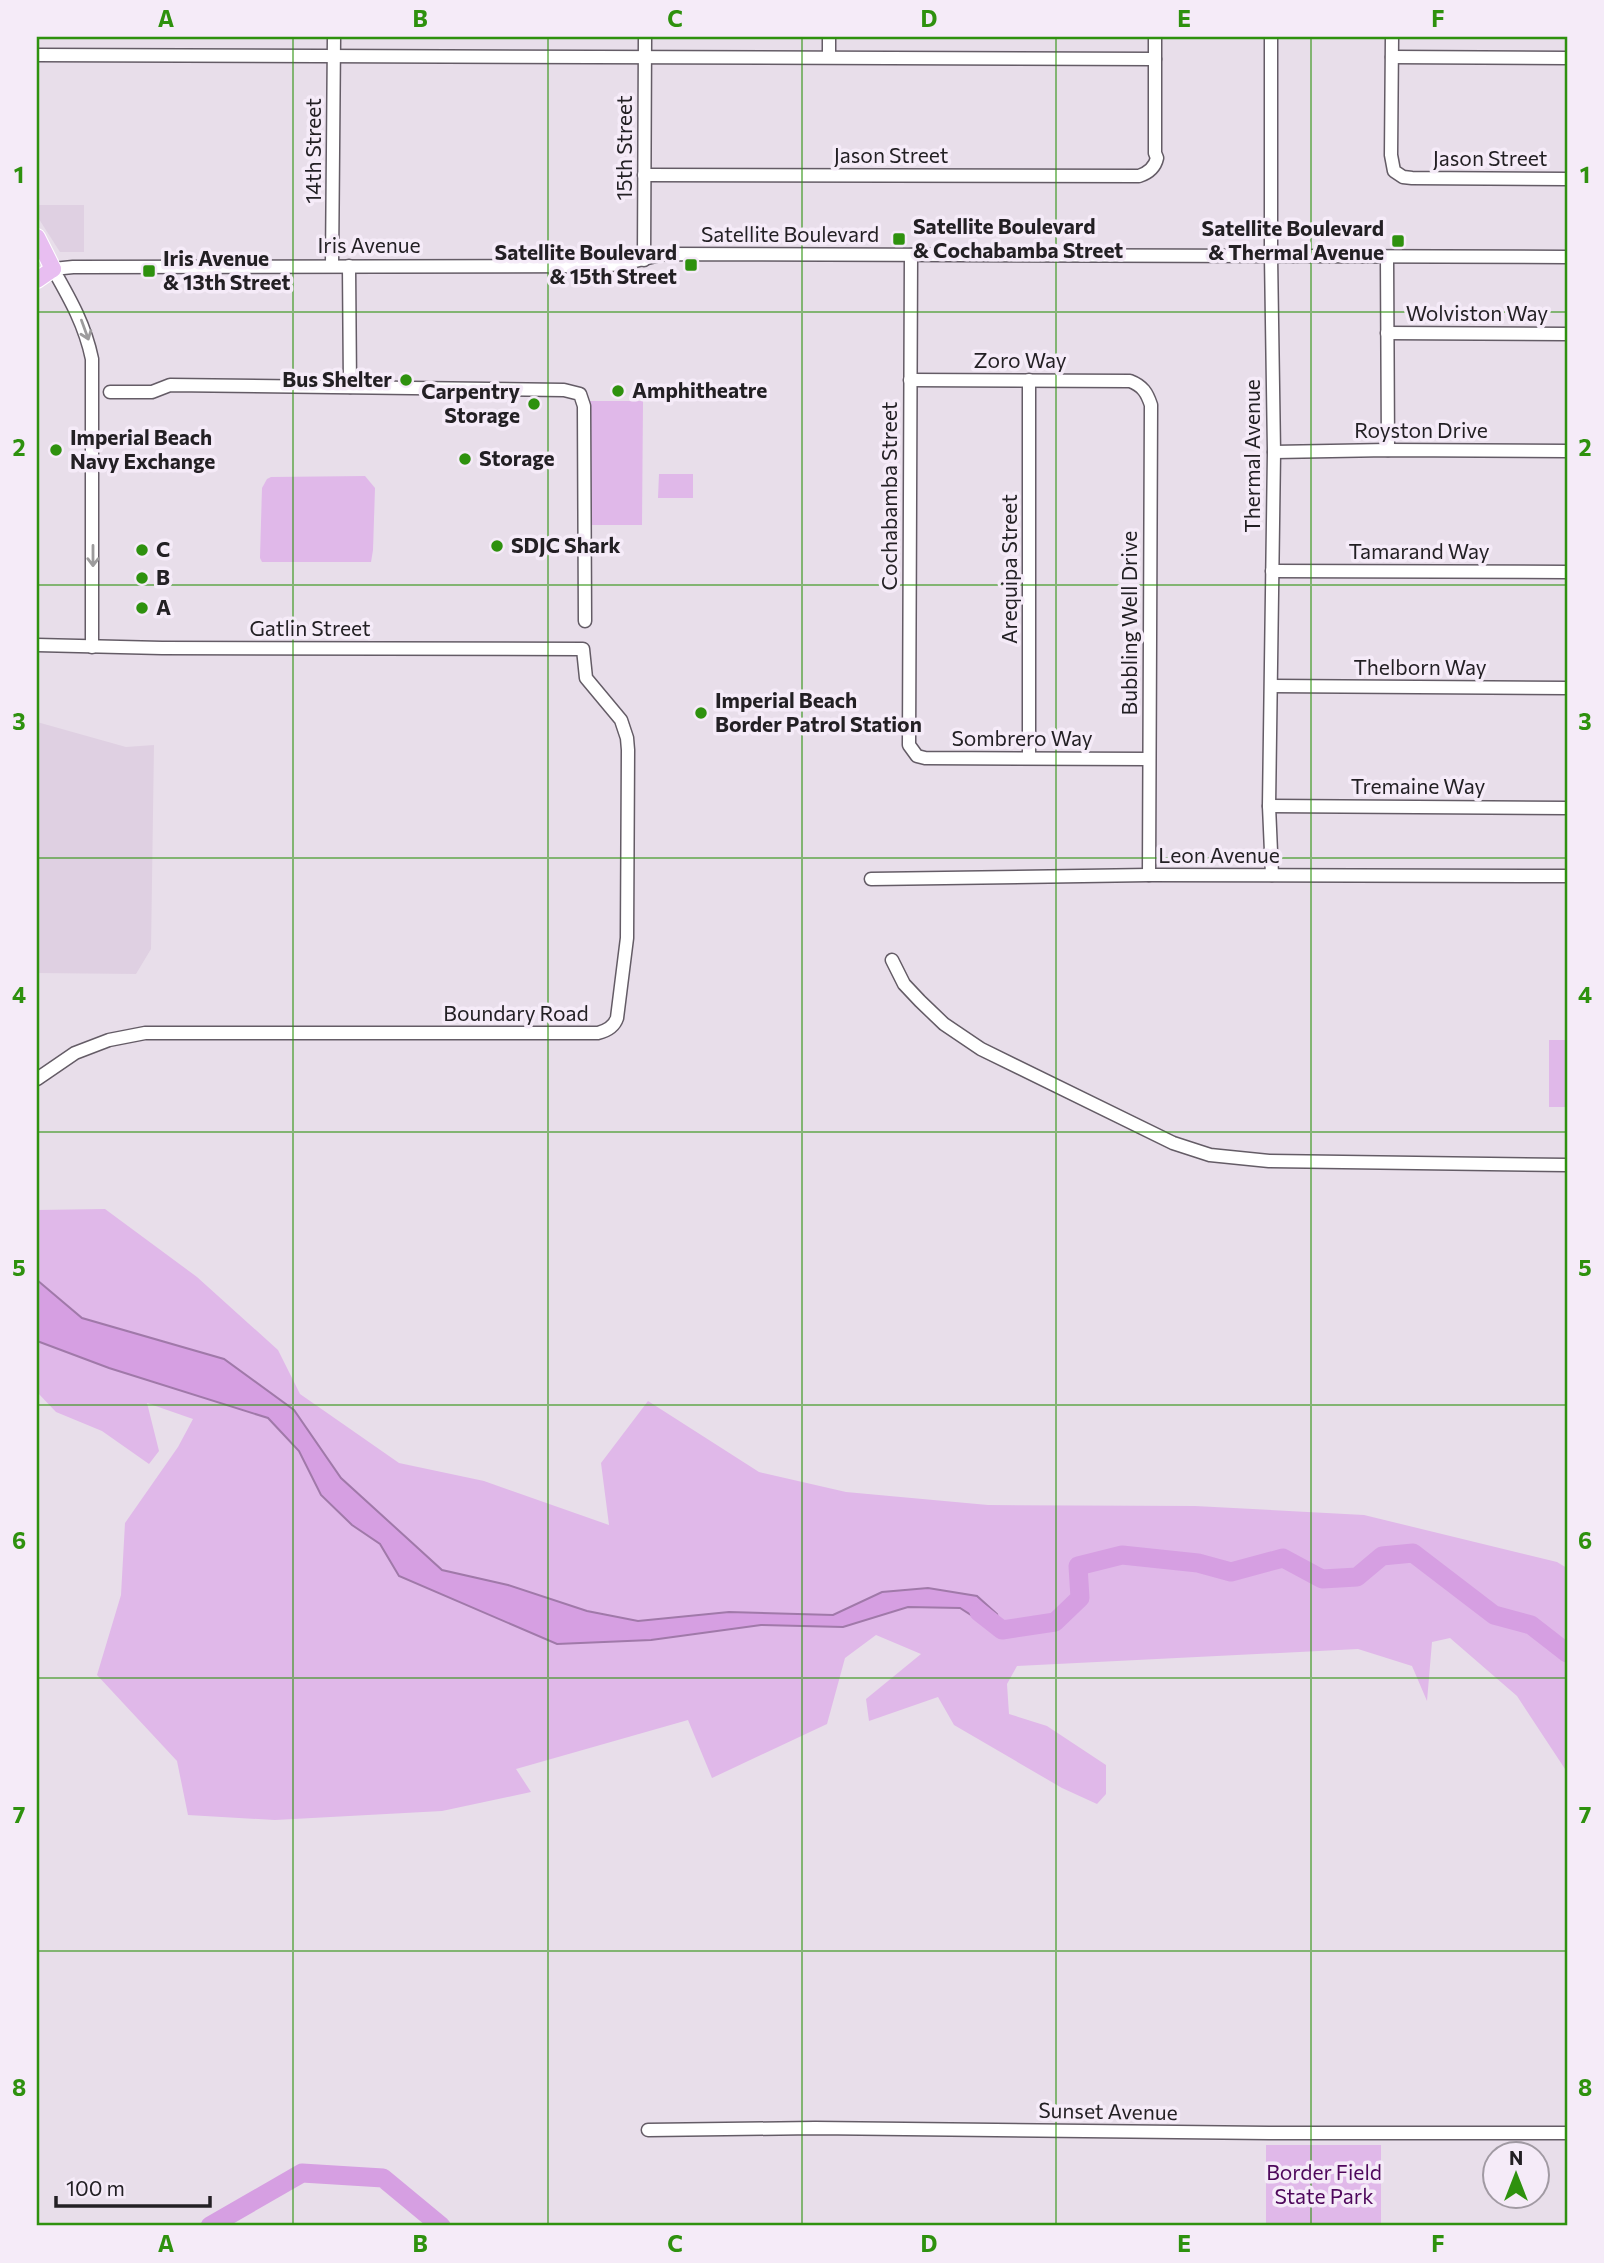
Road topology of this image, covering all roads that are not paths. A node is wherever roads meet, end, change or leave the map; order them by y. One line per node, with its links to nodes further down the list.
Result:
1 (334, 37): 8 (street, 14th Street)
2 (645, 37): 9 (street, 15th Street)
3 (829, 37): 10 (street)
4 (1155, 37): 13 (street)
5 (1271, 37): 18 (street, Thermal Avenue)
6 (1392, 37): 11 (street)
7 (37, 54): 8 (street)
8 (334, 56): 9 (street); 23 (street, 14th Street)
9 (645, 56): 10 (street); 14 (street, 15th Street)
10 (829, 57): 13 (street)
11 (1392, 57): 12 (street); 15 (street, Jason Street)
12 (1567, 58)
13 (1155, 59): 14 (street, Jason Street)
14 (644, 175): 22 (street, 15th Street)
15 (1567, 179)
16 (37, 237): 25 (main road)
17 (911, 255): 18 (street, Satellite Boulevard); 22 (street, Satellite Boulevard); 29 (street, Cochabamba Street)
18 (1270, 256): 20 (street, Satellite Boulevard); 36 (street, Thermal Avenue)
19 (37, 257): 25 (main road)
20 (1387, 257): 21 (street, Satellite Boulevard); 27 (street)
21 (1567, 257)
22 (644, 260): 24 (street, Iris Avenue)
23 (332, 265): 24 (street, Iris Avenue); 25 (street, Iris Avenue)
24 (349, 265): 32 (street)
25 (45, 268): 26 (main road); 41 (street, one-way to 41)
26 (37, 280)
27 (1387, 333): 28 (street, Wolviston Way); 34 (street)
28 (1567, 334)
29 (910, 380): 30 (street, Zoro Way); 45 (street, Cochabamba Street)
30 (1029, 380): 31 (street, Zoro Way); 46 (street, Arequipa Street)
31 (1130, 381): 47 (street, Bubbling Well Drive)
32 (350, 387): 33 (street); 39 (street)
33 (110, 392)
34 (1388, 450): 35 (street, Royston Drive); 36 (street, Royston Drive)
35 (1567, 451)
36 (1274, 452): 37 (street, Thermal Avenue)
37 (1272, 571): 38 (street, Tamarand Way); 43 (street, Thermal Avenue)
38 (1567, 572)
39 (584, 621)
40 (37, 645): 41 (street, Gatlin Street)
41 (92, 647): 42 (street, Gatlin Street)
42 (583, 649): 55 (street, Boundary Road)
43 (1272, 686): 44 (street, Thelborn Way); 48 (street, Thermal Avenue)
44 (1567, 688)
45 (908, 737): 46 (street, Sombrero Way)
46 (1029, 757): 47 (street, Sombrero Way)
47 (1149, 759): 50 (street, Bubbling Well Drive)
48 (1269, 806): 49 (street, Tremaine Way); 51 (street, Thermal Avenue)
49 (1567, 808)
50 (1149, 875): 51 (street, Leon Avenue); 53 (street, Leon Avenue)
51 (1272, 875): 52 (street, Leon Avenue)
52 (1567, 876)
53 (872, 879)
54 (892, 960): 56 (street)
55 (37, 1079)
56 (1567, 1165)
57 (648, 2130): 58 (street, Sunset Avenue)
58 (1567, 2133)

